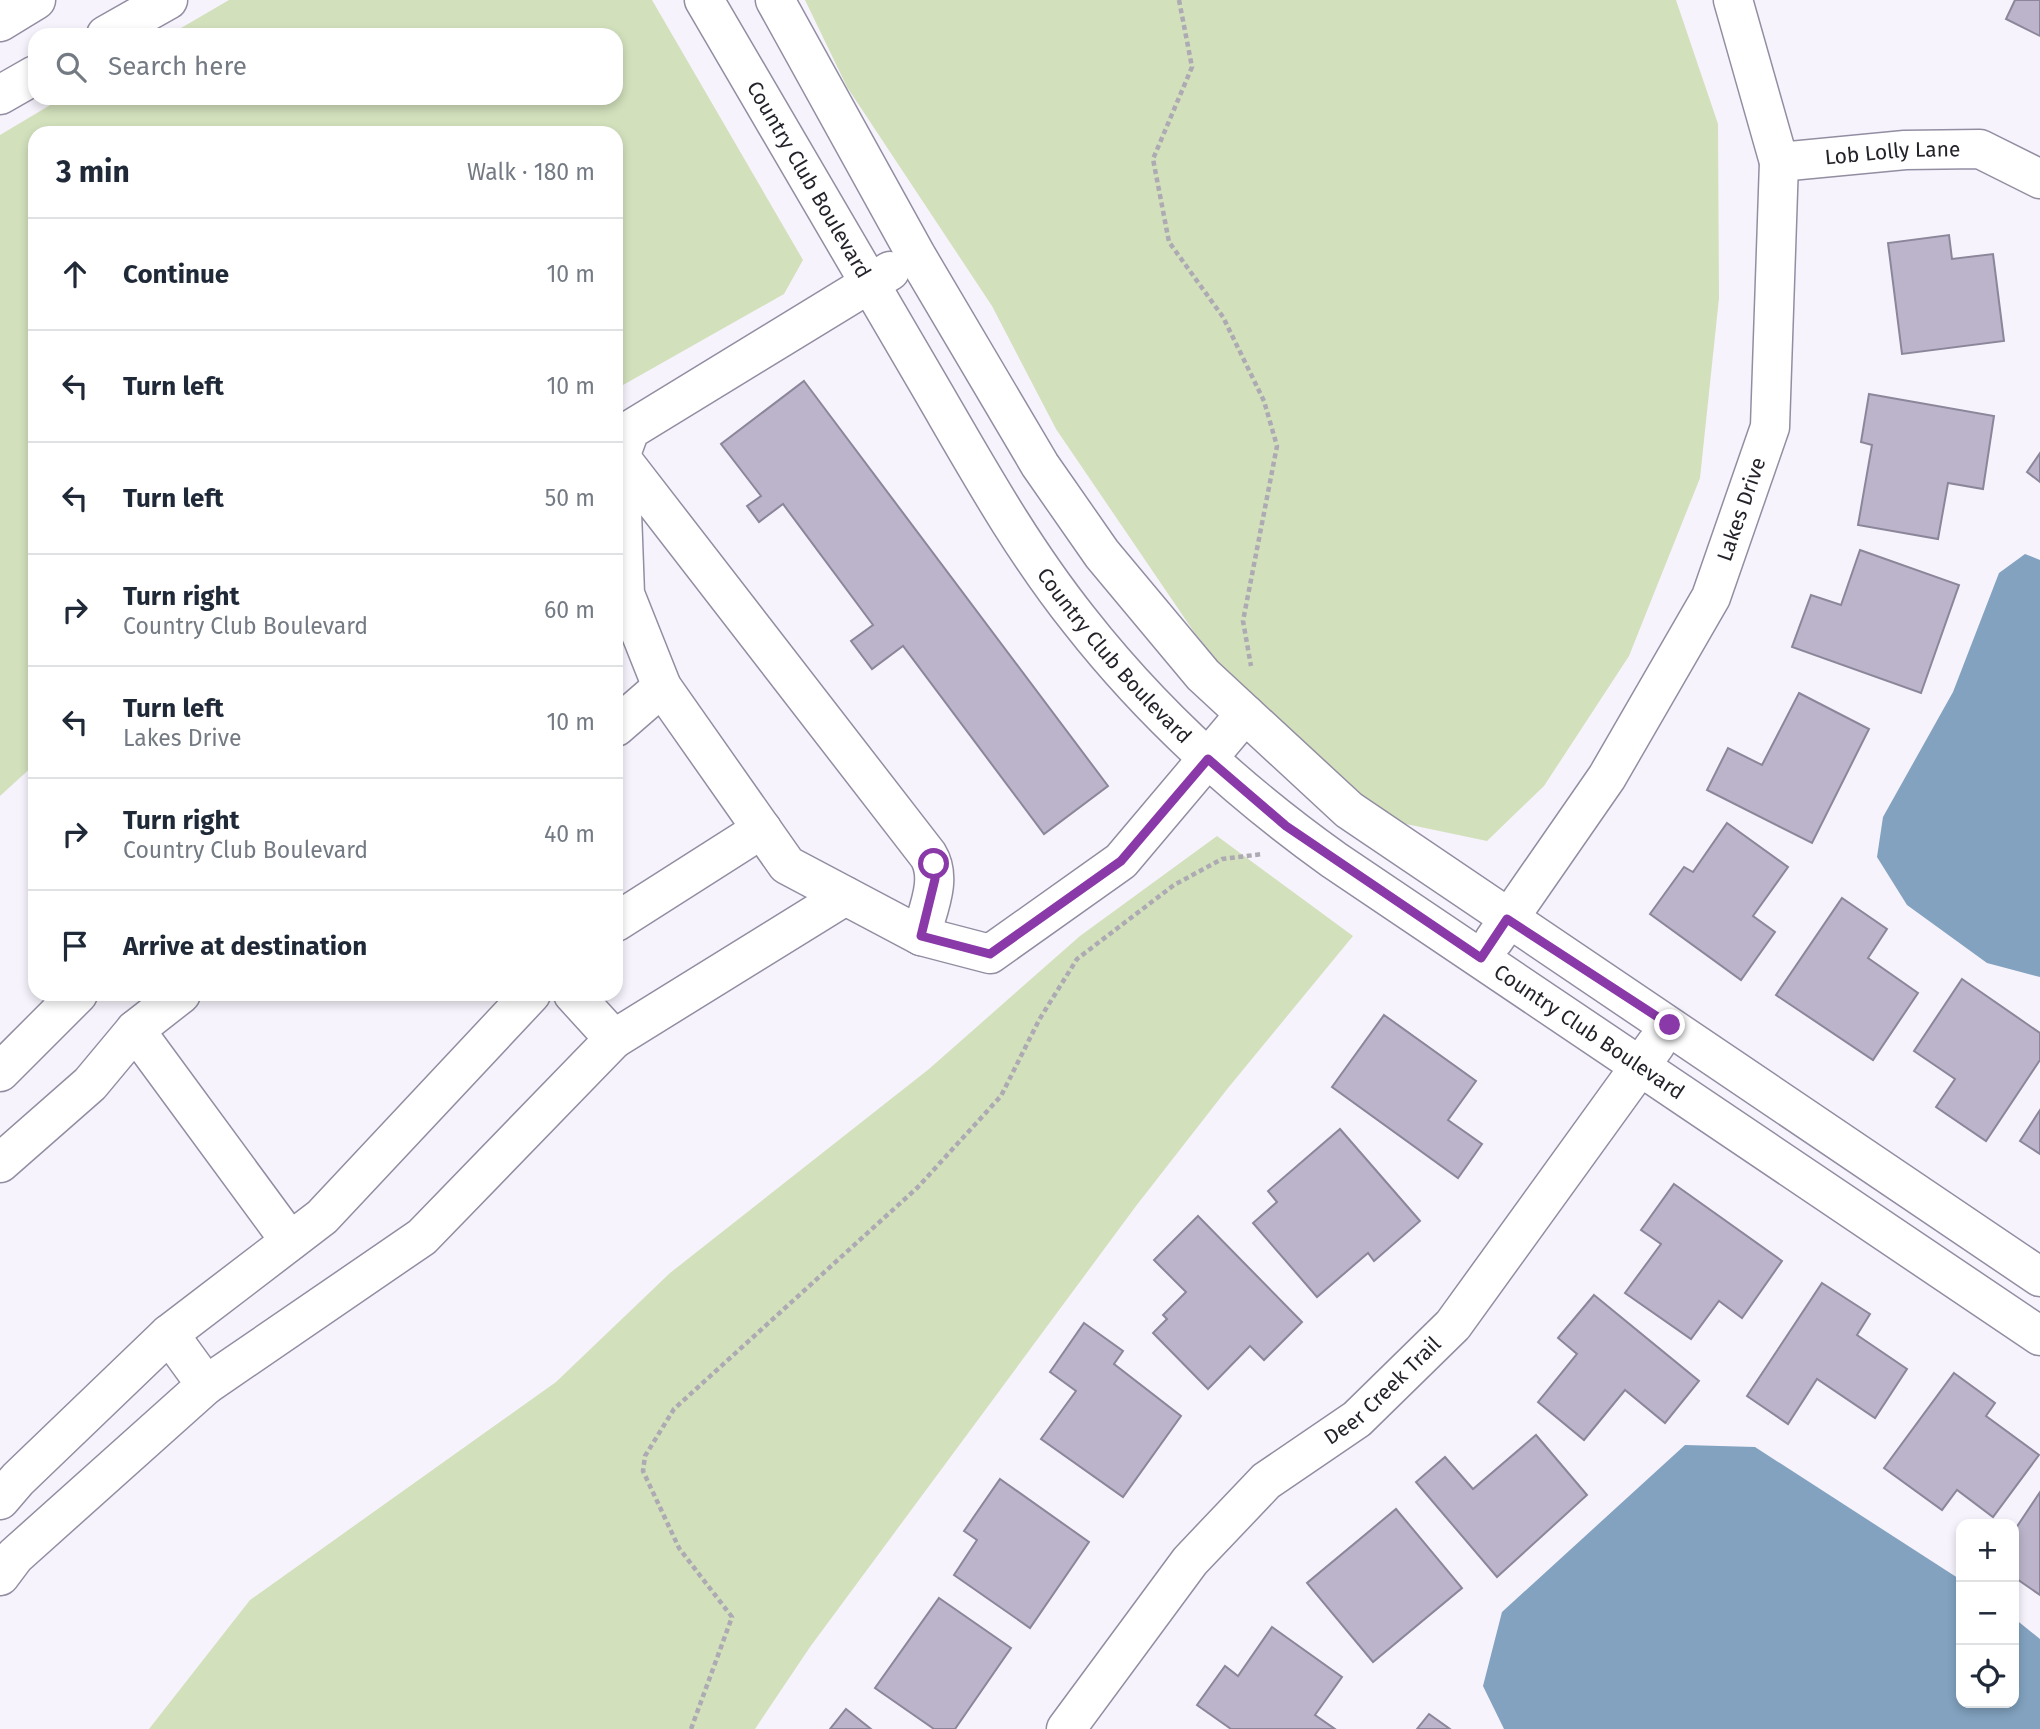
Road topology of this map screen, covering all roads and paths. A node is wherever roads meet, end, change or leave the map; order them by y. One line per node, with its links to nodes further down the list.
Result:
1 (36, 0): 6 (street)
2 (168, 0): 7 (street)
3 (704, 0): 13 (street, Country Club Boulevard)
4 (775, 0): 12 (street)
5 (1733, 0): 10 (street, Lakes Drive)
6 (0, 22)
7 (118, 28)
8 (28, 79): 9 (street)
9 (0, 95)
10 (1779, 162): 11 (street, Lob Lolly Lane); 24 (street, Lakes Drive)
11 (2040, 179)
12 (916, 256): 13 (street); 18 (street)
13 (869, 284): 14 (street); 20 (street, Country Club Boulevard)
14 (623, 449)
15 (623, 461): 25 (street)
16 (623, 603): 17 (street)
17 (662, 687): 19 (street); 21 (street)
18 (1245, 714): 20 (street); 24 (street)
19 (623, 721)
20 (1208, 759): 25 (street); 26 (street, Country Club Boulevard)
21 (762, 829): 22 (street); 23 (street)
22 (845, 896): 25 (street); 33 (street)
23 (623, 918)
24 (1507, 919): 26 (street, Lakes Drive); 31 (street)
25 (921, 936)
26 (1481, 958): 34 (street, Country Club Boulevard)
27 (71, 1001): 35 (street)
28 (172, 1001): 32 (street)
29 (523, 1001): 37 (street)
30 (579, 1001): 33 (street)
31 (1670, 1025): 34 (street, Deer Creek Trail); 38 (street)
32 (135, 1030): 36 (street); 37 (street)
33 (614, 1039): 41 (street)
34 (1642, 1065): 40 (street, Country Club Boulevard); 44 (street, Deer Creek Trail)
35 (0, 1072)
36 (0, 1163)
37 (290, 1241): 39 (street)
38 (2040, 1277)
39 (169, 1334): 41 (street); 42 (street)
40 (2040, 1336)
41 (206, 1385): 43 (street)
42 (0, 1500)
43 (5, 1561)
44 (1066, 1729)

